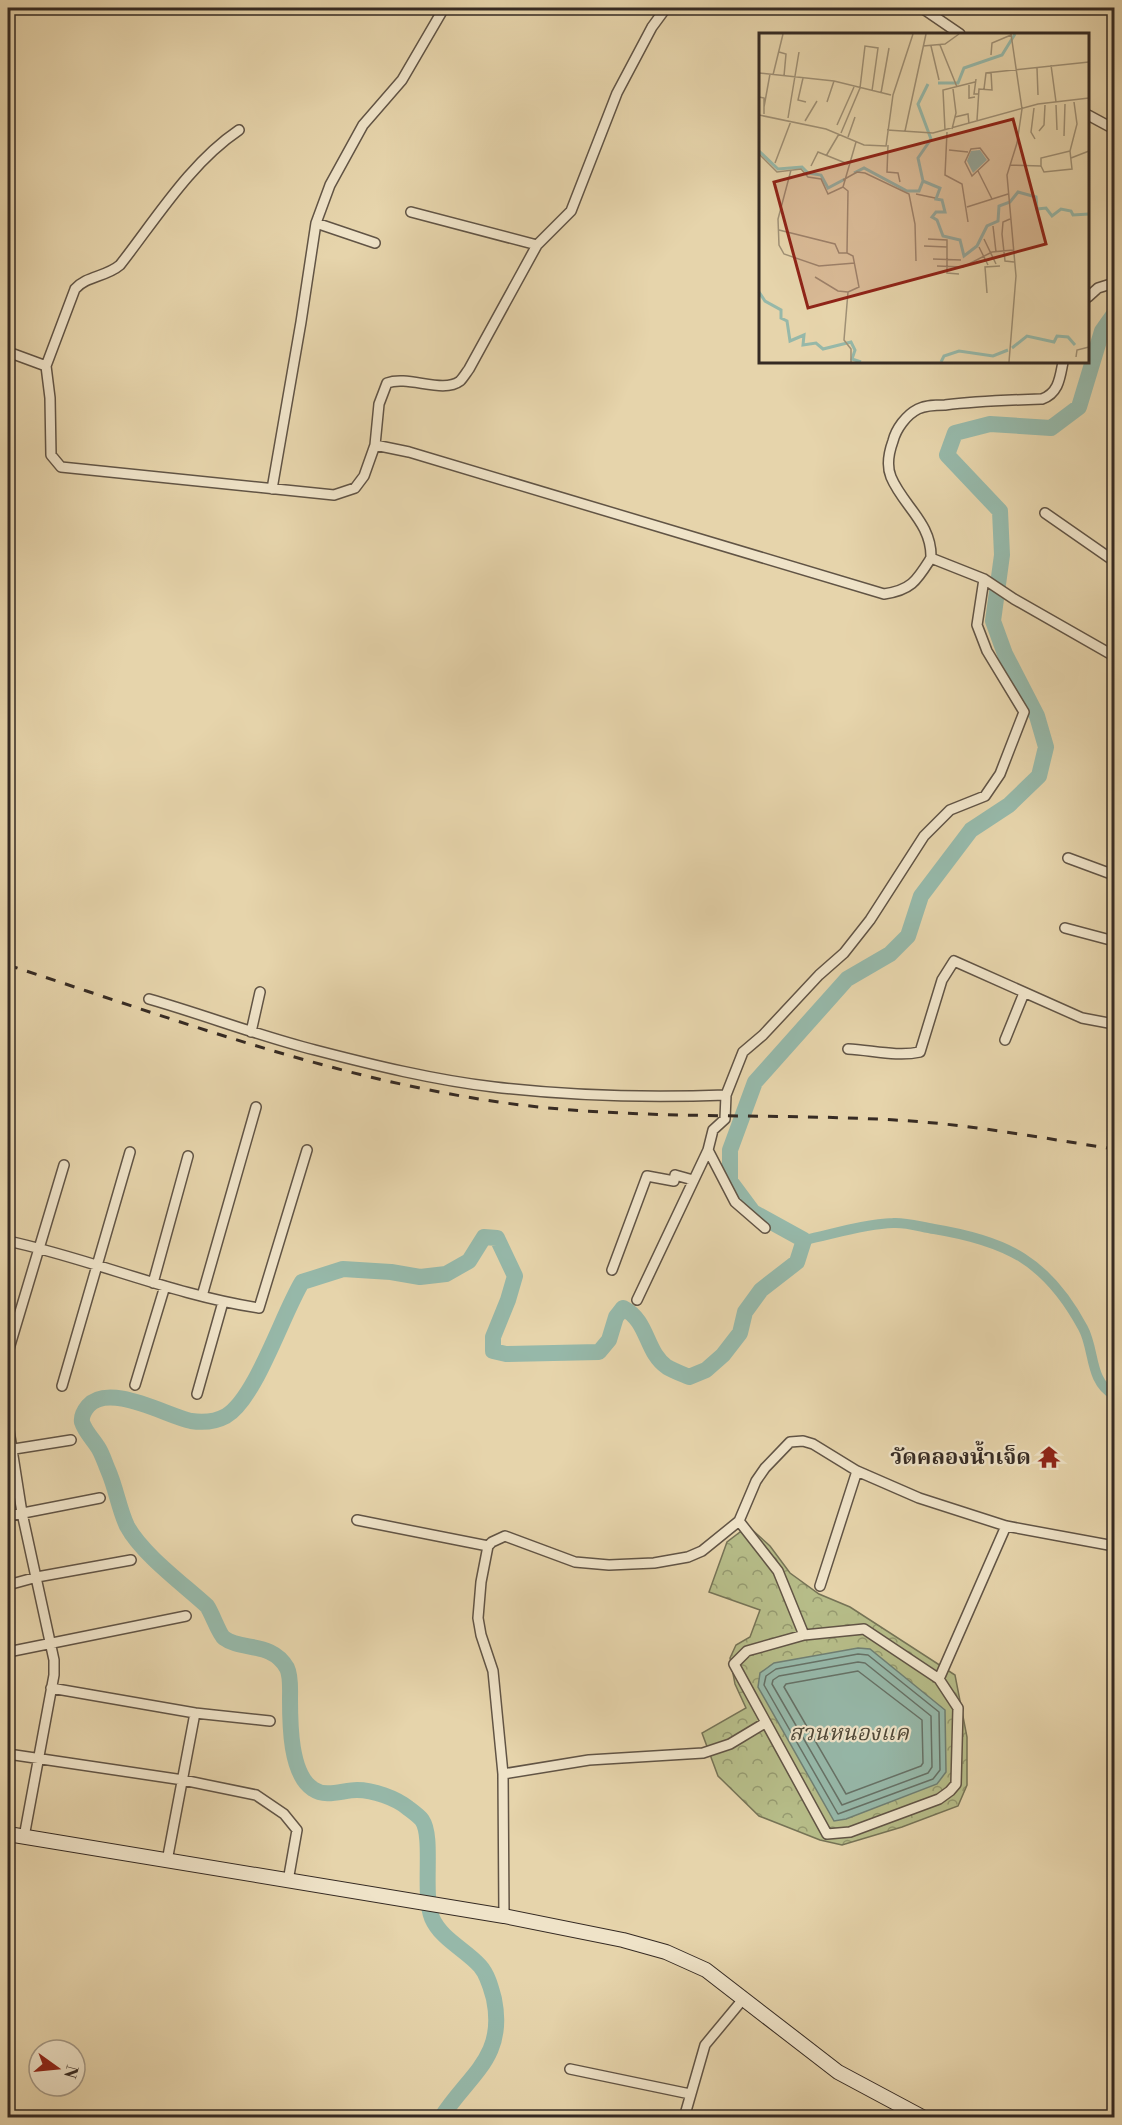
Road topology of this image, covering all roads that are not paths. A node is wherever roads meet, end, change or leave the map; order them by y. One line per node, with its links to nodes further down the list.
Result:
1 (444, 8): 9 (street)
2 (666, 8): 11 (street)
3 (921, 8): 4 (street)
4 (958, 33)
5 (1089, 116): 6 (street)
6 (1114, 129)
7 (239, 130): 16 (street)
8 (411, 212): 11 (street)
9 (316, 223): 10 (street); 18 (street)
10 (375, 243)
11 (537, 245): 17 (street)
12 (1114, 283): 13 (street)
13 (1089, 296)
14 (8, 352): 16 (street)
15 (1063, 363): 20 (street)
16 (46, 366): 18 (street)
17 (375, 445): 18 (street); 20 (street)
18 (272, 489)
19 (1045, 513): 21 (street)
20 (931, 558): 22 (street)
21 (1114, 561)
22 (984, 579): 24 (street); 36 (street)
23 (1114, 644): 24 (street)
24 (1112, 654)
25 (1068, 858): 26 (street)
26 (1114, 875)
27 (1065, 928): 28 (street)
28 (1114, 941)
29 (261, 992): 33 (street)
30 (1024, 993): 32 (street); 34 (street); 35 (street)
31 (149, 999): 33 (street)
32 (1114, 1023)
33 (251, 1032): 36 (street)
34 (1005, 1040)
35 (848, 1049)
36 (726, 1095): 39 (street)
37 (256, 1107): 51 (street)
38 (307, 1150): 53 (street)
39 (708, 1150): 43 (street); 44 (street)
40 (130, 1152): 47 (street)
41 (188, 1156): 49 (street)
42 (64, 1165): 46 (street)
43 (693, 1180): 48 (street); 52 (street)
44 (765, 1227)
45 (8, 1241): 46 (street)
46 (39, 1248): 47 (street); 54 (street)
47 (98, 1266): 49 (street); 55 (street)
48 (612, 1270)
49 (153, 1283): 50 (street)
50 (165, 1286): 51 (street); 56 (street)
51 (202, 1296): 53 (street)
52 (637, 1300)
53 (223, 1302): 57 (street)
54 (8, 1352)
55 (62, 1386)
56 (135, 1386)
57 (197, 1394)
58 (8, 1424): 60 (street)
59 (71, 1440): 60 (street)
60 (10, 1450): 63 (street)
61 (857, 1471): 66 (street); 67 (street); 73 (street)
62 (100, 1498): 63 (street)
63 (22, 1513): 64 (street); 71 (street)
64 (8, 1516)
65 (357, 1520): 68 (street)
66 (739, 1521): 68 (street); 75 (street)
67 (1006, 1526): 69 (street); 78 (street)
68 (488, 1546): 85 (street)
69 (1114, 1546)
70 (130, 1560): 71 (street)
71 (37, 1577): 72 (street); 76 (street)
72 (8, 1585)
73 (820, 1587)
74 (186, 1616): 76 (street)
75 (804, 1635): 78 (street); 82 (street)
76 (50, 1643): 77 (street); 79 (street)
77 (8, 1652)
78 (939, 1678): 82 (street)
79 (51, 1688): 80 (street); 84 (street)
80 (195, 1713): 81 (street); 86 (street)
81 (270, 1721)
82 (765, 1723): 85 (street)
83 (8, 1754): 84 (street)
84 (38, 1759): 86 (street); 88 (street)
85 (502, 1774): 91 (street)
86 (183, 1780): 89 (street); 90 (street)
87 (8, 1834): 88 (street)
88 (24, 1837): 89 (street)
89 (167, 1861): 90 (street)
90 (288, 1881): 91 (street)
91 (504, 1916): 92 (street)
92 (744, 1998): 94 (street); 96 (street)
93 (570, 2069): 94 (street)
94 (690, 2094): 95 (street)
95 (684, 2118)
96 (924, 2118)

